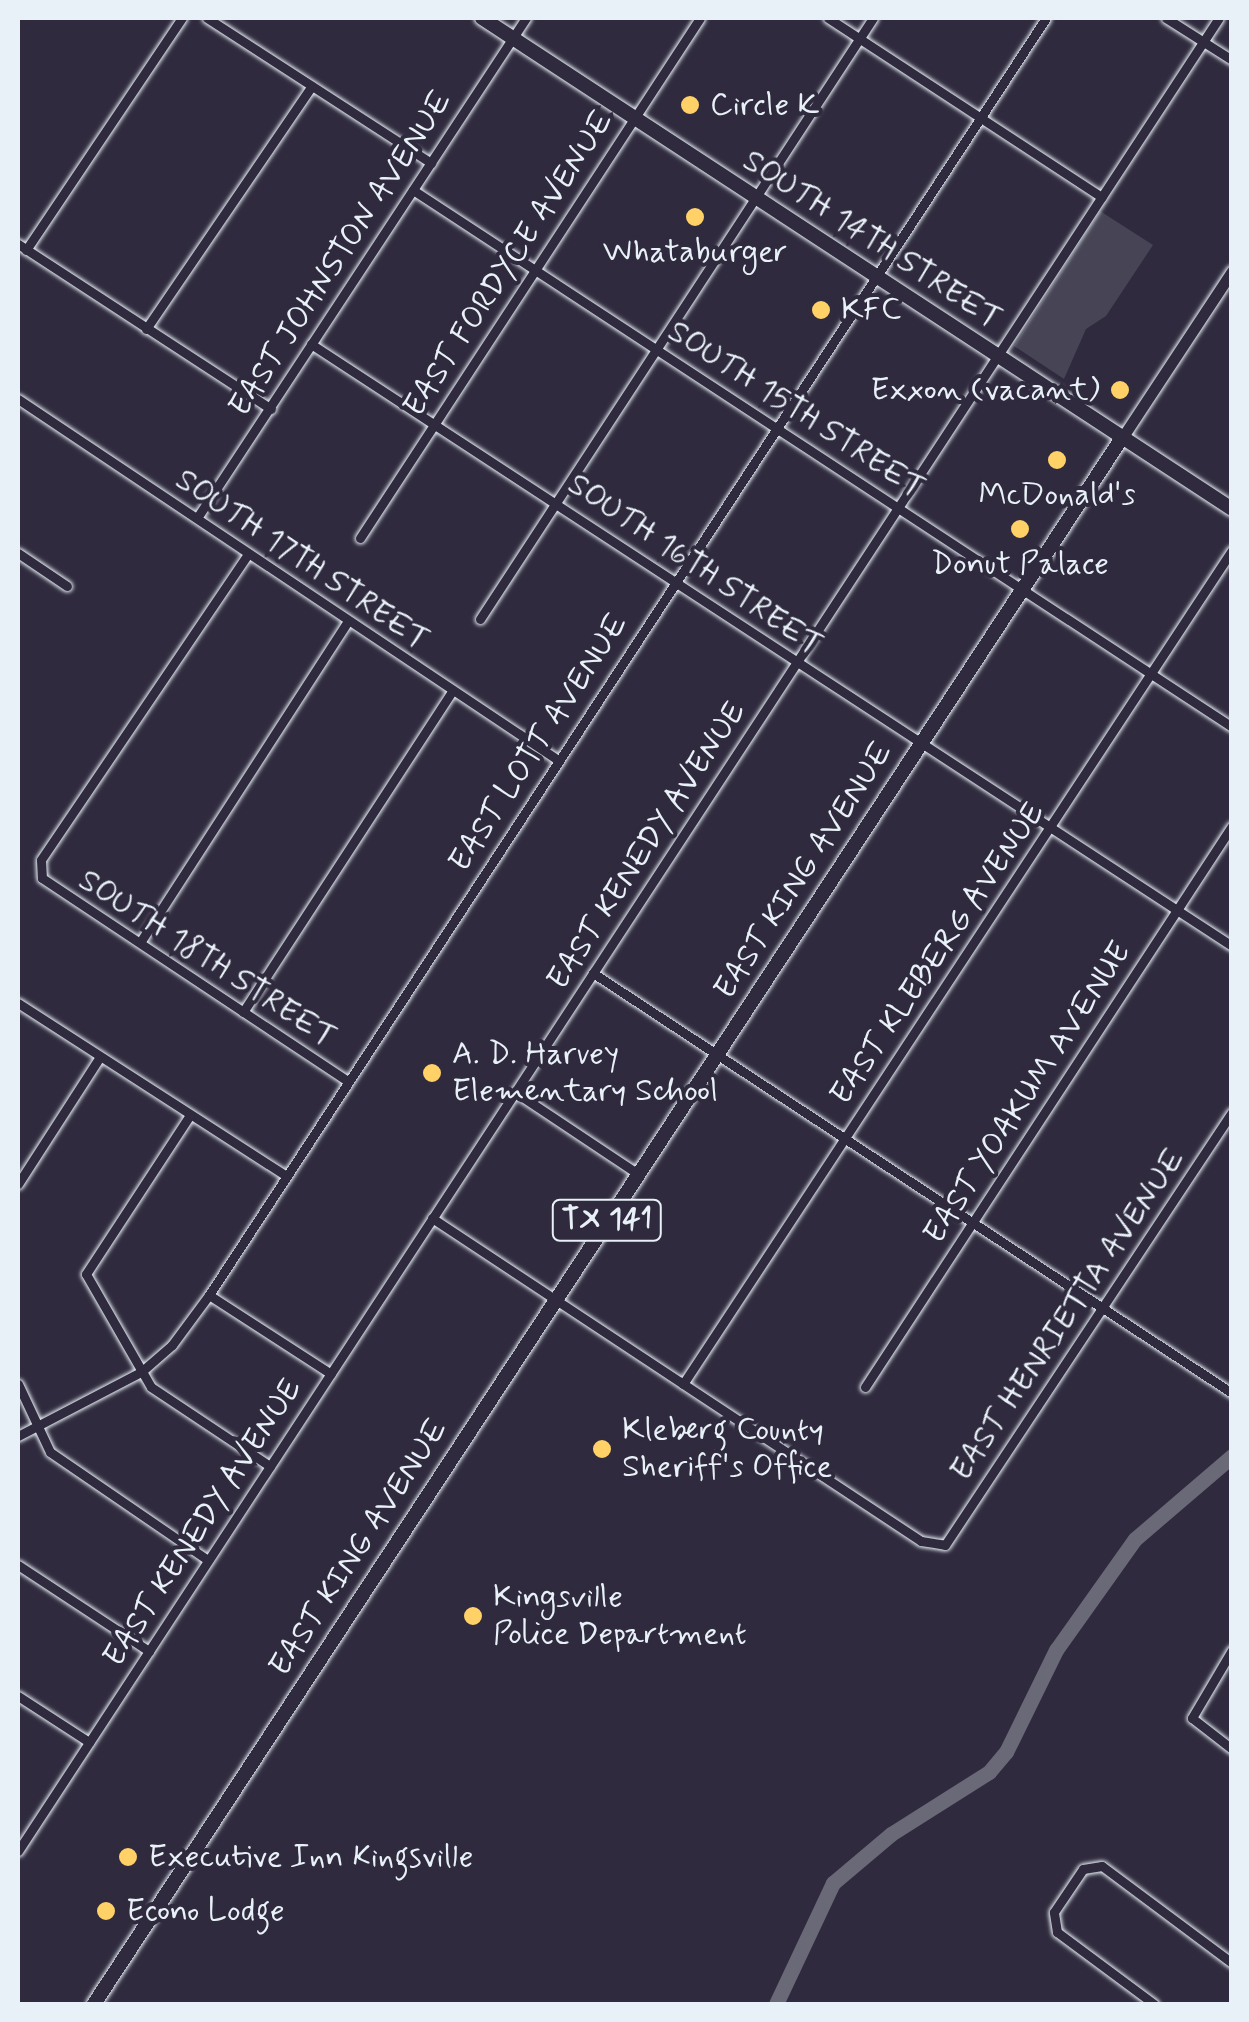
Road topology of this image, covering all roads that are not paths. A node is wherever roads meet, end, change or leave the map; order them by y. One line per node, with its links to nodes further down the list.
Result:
1 (182, 18): 22 (street)
2 (208, 18): 15 (street)
3 (482, 18): 11 (main road, SOUTH 14TH STREET)
4 (526, 18): 11 (street, EAST JOHNSTON AVENUE)
5 (700, 18): 16 (street, EAST FORDYCE AVENUE)
6 (828, 18): 12 (street)
7 (873, 18): 12 (street)
8 (1046, 18): 17 (street, EAST LOTT AVENUE)
9 (1166, 18): 13 (street)
10 (1219, 18): 13 (street, EAST KENEDY AVENUE)
11 (513, 38): 16 (main road, SOUTH 14TH STREET); 18 (street, EAST JOHNSTON AVENUE)
12 (860, 38): 17 (street); 20 (street)
13 (1203, 42): 14 (street); 21 (street, EAST KENEDY AVENUE)
14 (1232, 60)
15 (312, 86): 18 (street); 26 (street)
16 (634, 118): 20 (main road, SOUTH 14TH STREET); 23 (street, EAST FORDYCE AVENUE)
17 (981, 118): 21 (street); 24 (street, EAST LOTT AVENUE)
18 (431, 163): 19 (street, EAST JOHNSTON AVENUE)
19 (413, 190): 23 (street, SOUTH 15TH STREET); 27 (street, EAST JOHNSTON AVENUE)
20 (755, 196): 24 (main road, SOUTH 14TH STREET); 28 (street)
21 (1102, 196): 29 (street, EAST KENEDY AVENUE)
22 (22, 247): 26 (street)
23 (536, 268): 28 (street, SOUTH 15TH STREET); 32 (street, EAST FORDYCE AVENUE)
24 (876, 276): 29 (main road, SOUTH 14TH STREET); 33 (street, EAST LOTT AVENUE)
25 (1230, 276): 34 (main road, EAST KING AVENUE / TX 141)
26 (146, 329): 31 (street)
27 (311, 344): 31 (street, EAST JOHNSTON AVENUE); 32 (street, SOUTH 16TH STREET)
28 (656, 347): 33 (street, SOUTH 15TH STREET); 35 (street)
29 (998, 356): 34 (main road, SOUTH 14TH STREET); 36 (street, EAST KENEDY AVENUE)
30 (18, 399): 38 (street, SOUTH 17TH STREET)
31 (270, 409): 38 (street, EAST JOHNSTON AVENUE)
32 (434, 423): 35 (street, SOUTH 16TH STREET); 39 (street, EAST FORDYCE AVENUE)
33 (778, 425): 36 (street, SOUTH 15TH STREET); 43 (street, EAST LOTT AVENUE)
34 (1122, 438): 37 (main road, SOUTH 14TH STREET); 45 (main road, EAST KING AVENUE / TX 141)
35 (553, 501): 43 (street, SOUTH 16TH STREET); 46 (street)
36 (898, 506): 45 (street, SOUTH 15TH STREET); 48 (street, EAST KENEDY AVENUE)
37 (1232, 509)
38 (197, 518): 42 (street, SOUTH 17TH STREET)
39 (360, 538)
40 (1232, 550): 49 (street, EAST KLEBERG AVENUE)
41 (18, 553): 44 (street)
42 (248, 554): 47 (street, SOUTH 17TH STREET); 57 (street, SOUTH 18TH STREET)
43 (677, 581): 48 (street, SOUTH 16TH STREET); 53 (street, EAST LOTT AVENUE)
44 (67, 586)
45 (1023, 590): 49 (street, SOUTH 15TH STREET); 52 (main road, EAST KING AVENUE / TX 141)
46 (480, 620)
47 (347, 623): 50 (street, SOUTH 17TH STREET); 57 (street)
48 (797, 662): 52 (street, SOUTH 16TH STREET); 59 (street, EAST KENEDY AVENUE)
49 (1151, 672): 51 (street, SOUTH 15TH STREET); 55 (street, EAST KLEBERG AVENUE)
50 (452, 691): 53 (street, SOUTH 17TH STREET); 61 (street)
51 (1232, 727)
52 (920, 745): 55 (street, SOUTH 16TH STREET); 62 (main road, EAST KING AVENUE / TX 141)
53 (558, 760): 64 (street, EAST LOTT AVENUE)
54 (1232, 826): 56 (street, EAST YOAKUM AVENUE)
55 (1051, 830): 56 (street, SOUTH 16TH STREET); 68 (street, EAST KLEBERG AVENUE)
56 (1176, 910): 58 (street, SOUTH 16TH STREET); 73 (street, EAST YOAKUM AVENUE)
57 (142, 941): 61 (street, SOUTH 18TH STREET)
58 (1232, 946)
59 (593, 974): 62 (street); 65 (street, EAST KENEDY AVENUE)
60 (18, 1003): 63 (street)
61 (243, 1012): 64 (street, SOUTH 18TH STREET)
62 (716, 1055): 68 (street); 69 (main road, EAST KING AVENUE / TX 141)
63 (100, 1057): 67 (street); 71 (street)
64 (347, 1080): 70 (street, EAST LOTT AVENUE)
65 (515, 1092): 69 (street); 72 (street, EAST KENEDY AVENUE)
66 (1232, 1112): 76 (street, EAST HENRIETTA AVENUE)
67 (190, 1115): 70 (street); 77 (street)
68 (844, 1140): 73 (street); 80 (street, EAST KLEBERG AVENUE)
69 (638, 1174): 75 (main road, EAST KING AVENUE / TX 141)
70 (285, 1175): 74 (street, EAST LOTT AVENUE)
71 (18, 1184)
72 (432, 1218): 75 (street); 78 (street, EAST KENEDY AVENUE)
73 (973, 1223): 76 (street); 81 (street, EAST YOAKUM AVENUE)
74 (210, 1294): 77 (street, EAST LOTT AVENUE); 78 (street)
75 (553, 1301): 80 (street); 97 (main road, EAST KING AVENUE / TX 141)
76 (1104, 1310): 80 (street, EAST HENRIETTA AVENUE); 82 (street)
77 (141, 1372): 83 (street, EAST LOTT AVENUE); 85 (street)
78 (330, 1374): 85 (street, EAST KENEDY AVENUE)
79 (18, 1384): 83 (street)
80 (683, 1384)
81 (865, 1387)
82 (1229, 1387)
83 (37, 1428): 84 (street, EAST LOTT AVENUE); 86 (street)
84 (18, 1436)
85 (270, 1466): 86 (street, EAST KENEDY AVENUE)
86 (208, 1560): 89 (street, EAST KENEDY AVENUE)
87 (18, 1565): 89 (street)
88 (1232, 1650): 92 (street)
89 (149, 1651): 91 (street, EAST KENEDY AVENUE)
90 (18, 1696): 91 (street)
91 (89, 1742): 94 (street, EAST KENEDY AVENUE)
92 (1232, 1748)
93 (18, 1823): 94 (street)
94 (31, 1831): 95 (street, EAST KENEDY AVENUE)
95 (18, 1852)
96 (1232, 1963): 98 (street)
97 (94, 2004)
98 (1154, 2004)

